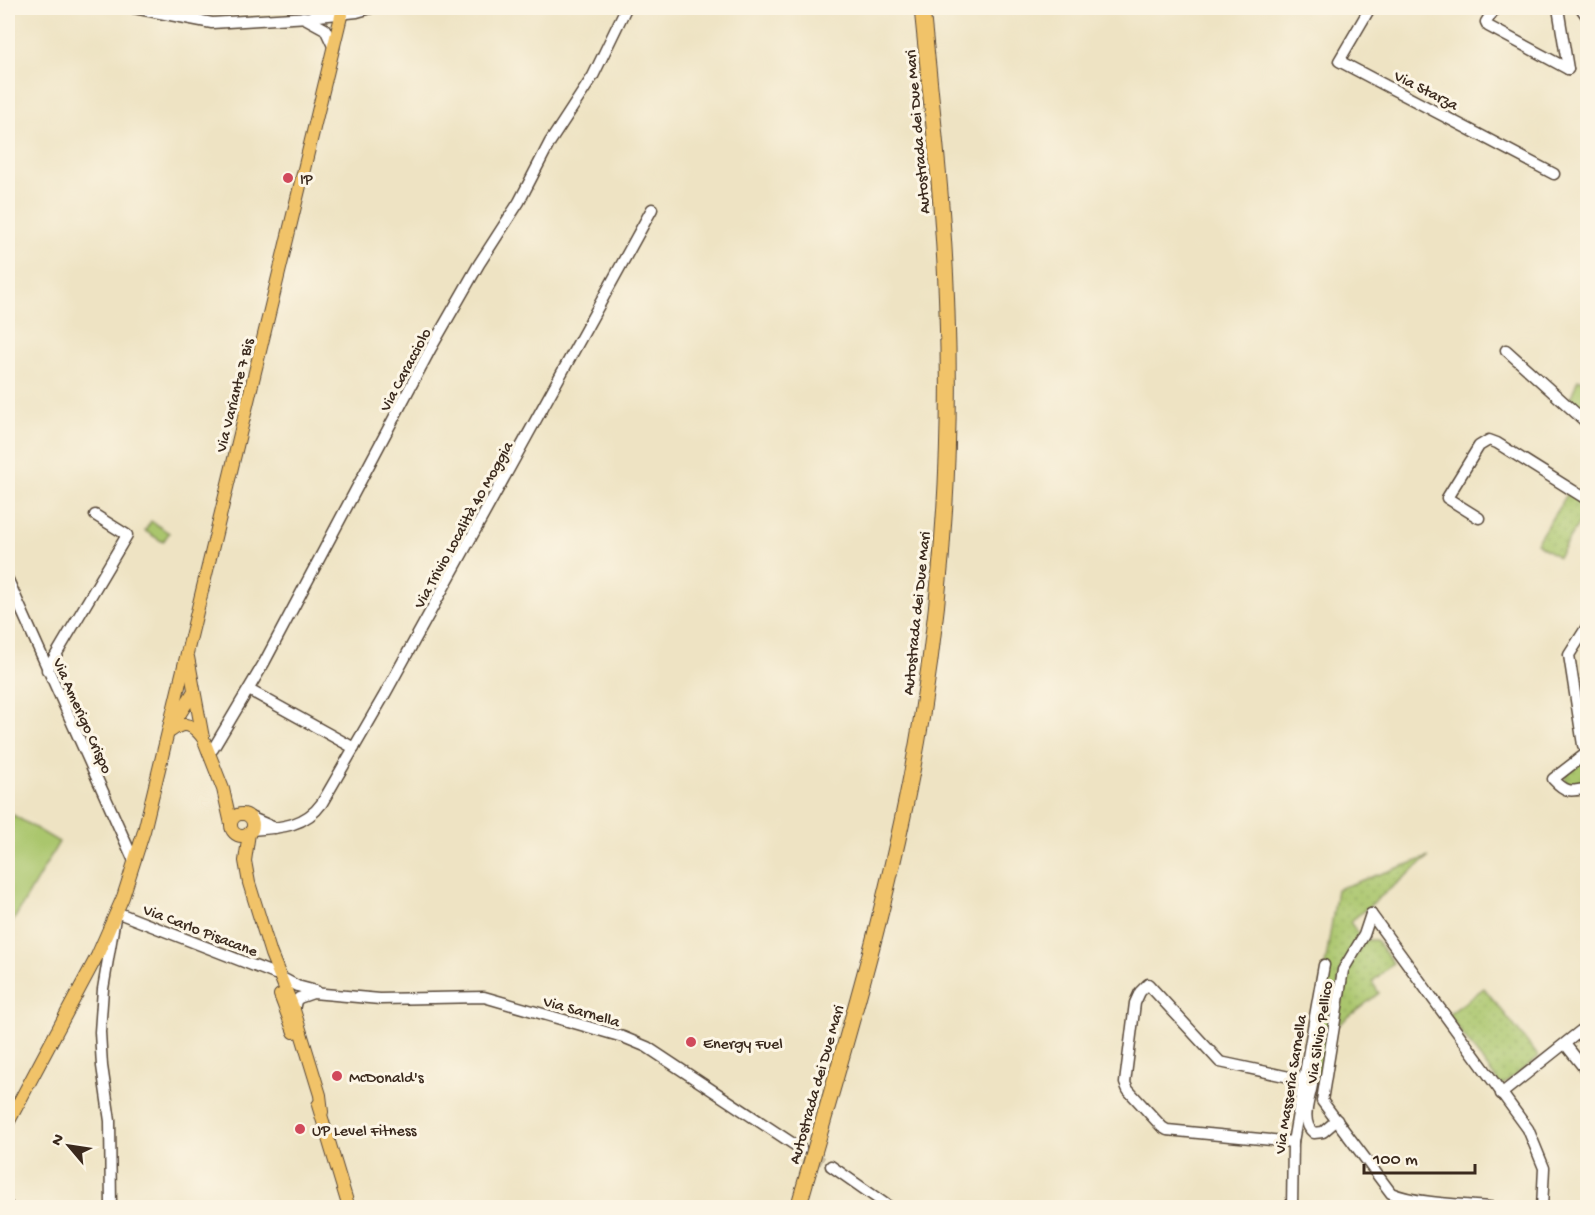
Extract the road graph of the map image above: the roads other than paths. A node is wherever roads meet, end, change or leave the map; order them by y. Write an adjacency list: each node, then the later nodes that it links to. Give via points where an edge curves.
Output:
1 (134, 8): 12 (street, via 212,23)
2 (329, 8): 12 (street)
3 (371, 8): 11 (street, via 357,12)
4 (626, 8): 26 (street, Via Caracciolo, via 593,76 550,142 519,202 431,348)
5 (922, 8): 64 (highway, Autostrada dei Due Mari, via 940,182 947,315 947,448 939,581 922,714 898,845 866,974)
6 (932, 8): 65 (highway, Autostrada dei Due Mari, via 950,182 957,316 957,449 948,582 932,715 905,858)
7 (1370, 8): 15 (street, Via Starza, via 1339,61)
8 (1494, 8): 9 (street, via 1486,22 1488,26 1568,69)
9 (1558, 8)
10 (1581, 8): 13 (street)
11 (342, 10): 12 (street); 14 (main road, Via Variante 7 Bis)
12 (306, 17): 14 (street, via 325,29)
13 (1587, 18)
14 (334, 48): 24 (main road, Via Variante 7 Bis)
15 (1554, 174)
16 (652, 209): 31 (street, Via Trivio Località 40 Moggia)
17 (1506, 350): 18 (street)
18 (1587, 424)
19 (1587, 500): 21 (street, via 1489,440 1479,446 1447,498)
20 (95, 515): 25 (street, via 127,535)
21 (1479, 518)
22 (8, 580): 25 (street, Via Amerigo Crispo)
23 (1587, 625): 33 (street, via 1569,655)
24 (187, 653): 27 (main road, Via Variante 7 Bis); 28 (main road)
25 (47, 670): 40 (street, Via Amerigo Crispo)
26 (249, 690): 31 (street); 32 (street, Via Caracciolo)
27 (194, 691): 28 (main road, via 185,689); 29 (main road); 30 (main road, Via Variante 7 Bis)
28 (177, 694): 29 (main road)
29 (168, 734): 30 (main road, via 186,724); 40 (main road)
30 (203, 738): 35 (main road, Via Variante 7 Bis)
31 (354, 748): 38 (street, Via Trivio Località 40 Moggia, via 315,812 302,822)
32 (213, 749)
33 (1587, 751): 34 (street, via 1553,779 1572,792)
34 (1587, 788)
35 (223, 789): 36 (main road, Via Variante 7 Bis); 37 (main road, Via Variante 7 Bis)
36 (248, 816): 37 (main road, via 236,815); 38 (street); 39 (main road, via 253,823)
37 (232, 827): 39 (main road, via 242,836); 41 (main road, Via Variante 7 Bis)
38 (275, 828): 39 (street, Via Trivio Località 40 Moggia)
39 (250, 832): 41 (main road, Via Variante 7 Bis)
40 (134, 861): 42 (main road)
41 (245, 861): 44 (main road, Via Variante 7 Bis)
42 (116, 912): 44 (street, Via Carlo Pisacane); 55 (main road, via 97,956); 62 (street, via 100,1032 110,1121)
43 (1324, 965): 53 (street, Via Masseria Sarnella)
44 (278, 976): 45 (street, Via Carlo Pisacane); 47 (main road, Via Variante 7 Bis); 50 (main road, Via Variante 7 Bis)
45 (297, 986): 46 (street, Via Carlo Pisacane); 47 (street)
46 (326, 994): 48 (street, via 302,996); 60 (street, Via Sarnella, via 380,999 484,998 622,1037 646,1047)
47 (288, 996): 48 (main road, Via Variante 7 Bis); 50 (main road, Via Variante 7 Bis)
48 (294, 1010): 56 (main road, Via Variante 7 Bis)
49 (1587, 1026): 51 (street)
50 (292, 1028): 56 (main road, Via Variante 7 Bis)
51 (1565, 1044): 52 (street); 54 (street)
52 (1587, 1073)
53 (1304, 1078): 57 (street, Via Silvio Pellico, via 1312,1085 1308,1128 1314,1133 1323,1132); 59 (street, Via Masseria Sarnella); 59 (street, via 1220,1062 1148,984 1140,992 1135,1003 1125,1083 1162,1127)
54 (1501, 1094): 57 (street, Via Silvio Pellico, via 1371,914 1364,935 1343,970 1322,1101); 69 (street, via 1528,1129 1541,1157)
55 (11, 1107): 58 (main road)
56 (322, 1112): 63 (main road, Via Variante 7 Bis)
57 (1337, 1120): 68 (street, Via Silvio Pellico, via 1391,1193)
58 (8, 1123)
59 (1293, 1142): 67 (street, Via Masseria Sarnella)
60 (801, 1149)
61 (831, 1166): 66 (street)
62 (111, 1208)
63 (349, 1208)
64 (798, 1208)
65 (808, 1208)
66 (891, 1208)
67 (1292, 1208)
68 (1500, 1208)
69 (1542, 1208)

